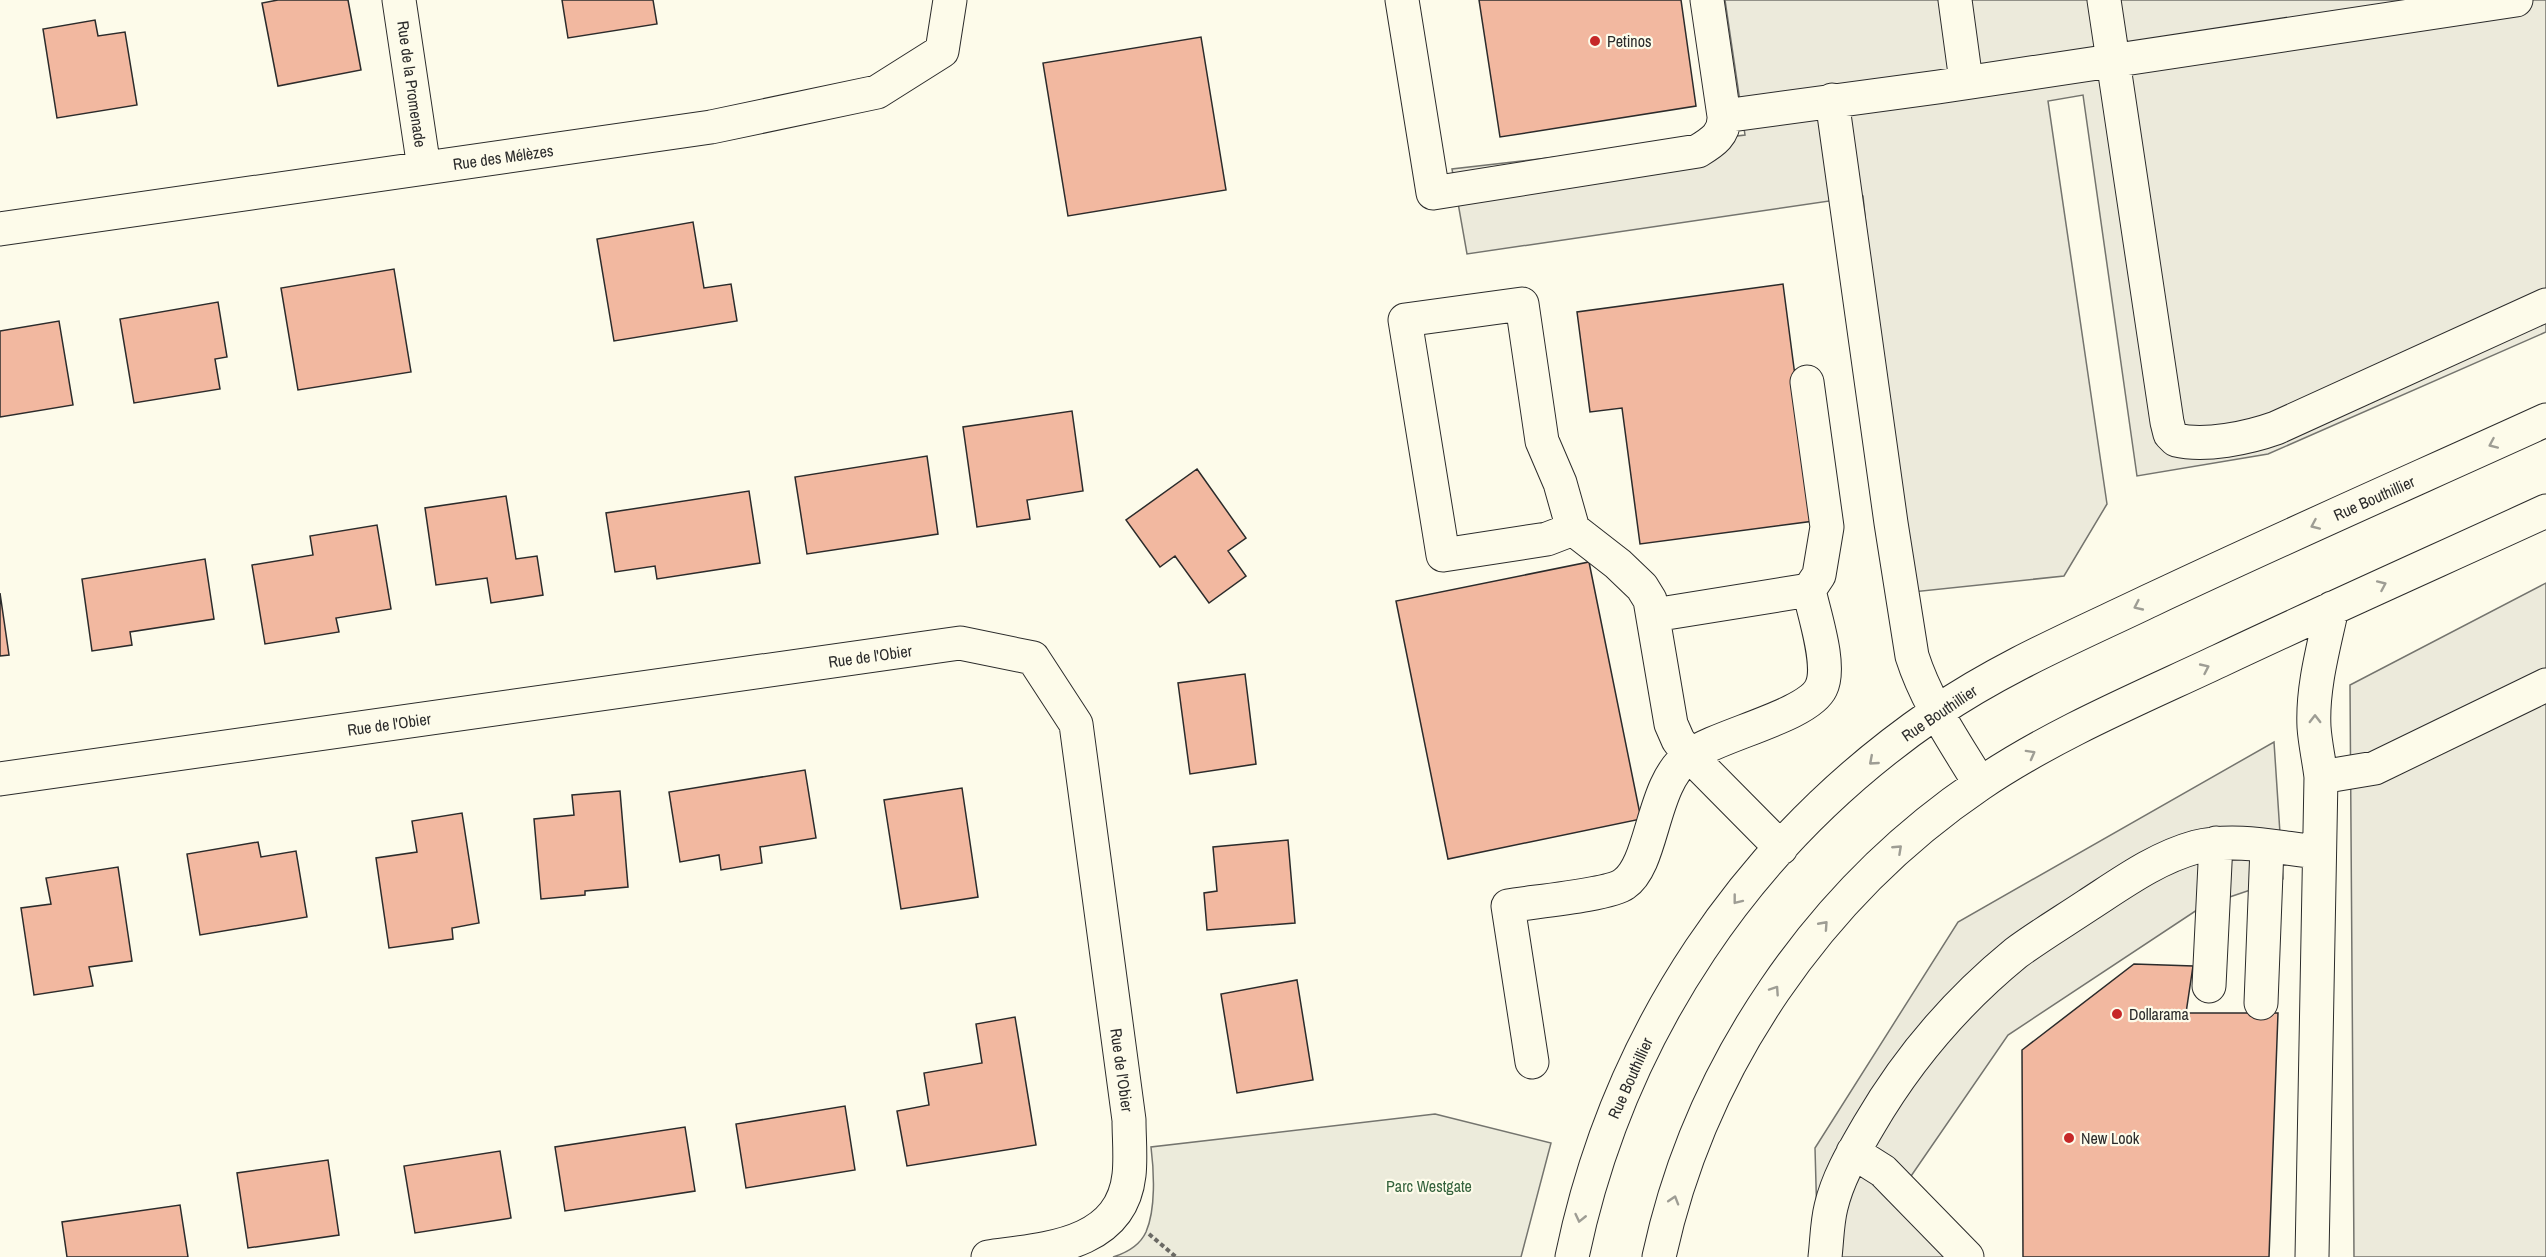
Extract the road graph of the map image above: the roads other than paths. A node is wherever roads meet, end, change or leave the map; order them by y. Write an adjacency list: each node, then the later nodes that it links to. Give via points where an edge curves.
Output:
1 (399, 0): 12 (street, Rue de la Promenade)
2 (950, 0): 12 (street, Rue des Mélèzes, via 942,51 877,92 711,127)
3 (1402, 0): 11 (street, via 1433,193 1698,151 1718,136)
4 (1707, 0): 11 (street)
5 (1955, 0): 9 (street)
6 (2104, 0): 8 (street)
7 (2516, 0): 8 (street)
8 (2114, 59): 9 (street); 14 (street, via 2167,422 2176,440 2234,439 2276,428)
9 (1966, 81): 10 (street)
10 (1832, 100): 11 (street); 23 (street, via 1912,656)
11 (1724, 116)
12 (424, 168): 13 (street, Rue des Mélèzes)
13 (0, 229)
14 (2546, 305)
15 (1807, 382): 19 (street, via 1827,527 1820,575)
16 (2546, 420): 23 (street, Rue Bouthillier, one-way to 23, via 2072,638)
17 (2546, 511): 20 (street, one-way to 17)
18 (1573, 529): 18 (street, via 1560,483 1542,441 1522,304 1405,320 1443,555 1547,539); 21 (street, via 1642,586)
19 (1809, 590): 21 (street); 24 (street, via 1824,662 1821,690 1798,709)
20 (2332, 608): 25 (street, one-way to 20, via 2315,705); 27 (street, one-way to 20, via 2074,730)
21 (1654, 615): 24 (street, via 1671,724)
22 (2546, 685): 25 (street, via 2375,768)
23 (1936, 712): 27 (street); 30 (street, Rue Bouthillier, one-way to 30, via 1852,779)
24 (1689, 755): 30 (street); 34 (street, via 1668,781 1637,870 1625,884 1606,891 1508,906)
25 (2320, 777): 31 (street)
26 (0, 779): 36 (street, Rue de l'Obier, via 960,644 1033,658 1076,724 1129,1120 1129,1176 1119,1208 1096,1231 1066,1244)
27 (1980, 784): 38 (street, one-way to 27, via 1675,1196 1706,1115 1743,1039 1775,989 1813,937 1876,869)
28 (2216, 843): 29 (street); 32 (street); 35 (street, via 2171,856 2135,874 2018,952 1948,1015 1918,1051)
29 (2267, 847): 31 (street); 33 (street)
30 (1781, 848): 37 (street, Rue Bouthillier, one-way to 37, via 1712,933 1654,1025 1599,1152)
31 (2318, 852): 41 (street)
32 (2209, 986)
33 (2261, 1003)
34 (1532, 1062)
35 (1853, 1152): 39 (street, via 1831,1205); 40 (street, via 1883,1171)
36 (988, 1257)
37 (1572, 1257)
38 (1659, 1257)
39 (1825, 1257)
40 (1967, 1257)
41 (2312, 1257)

